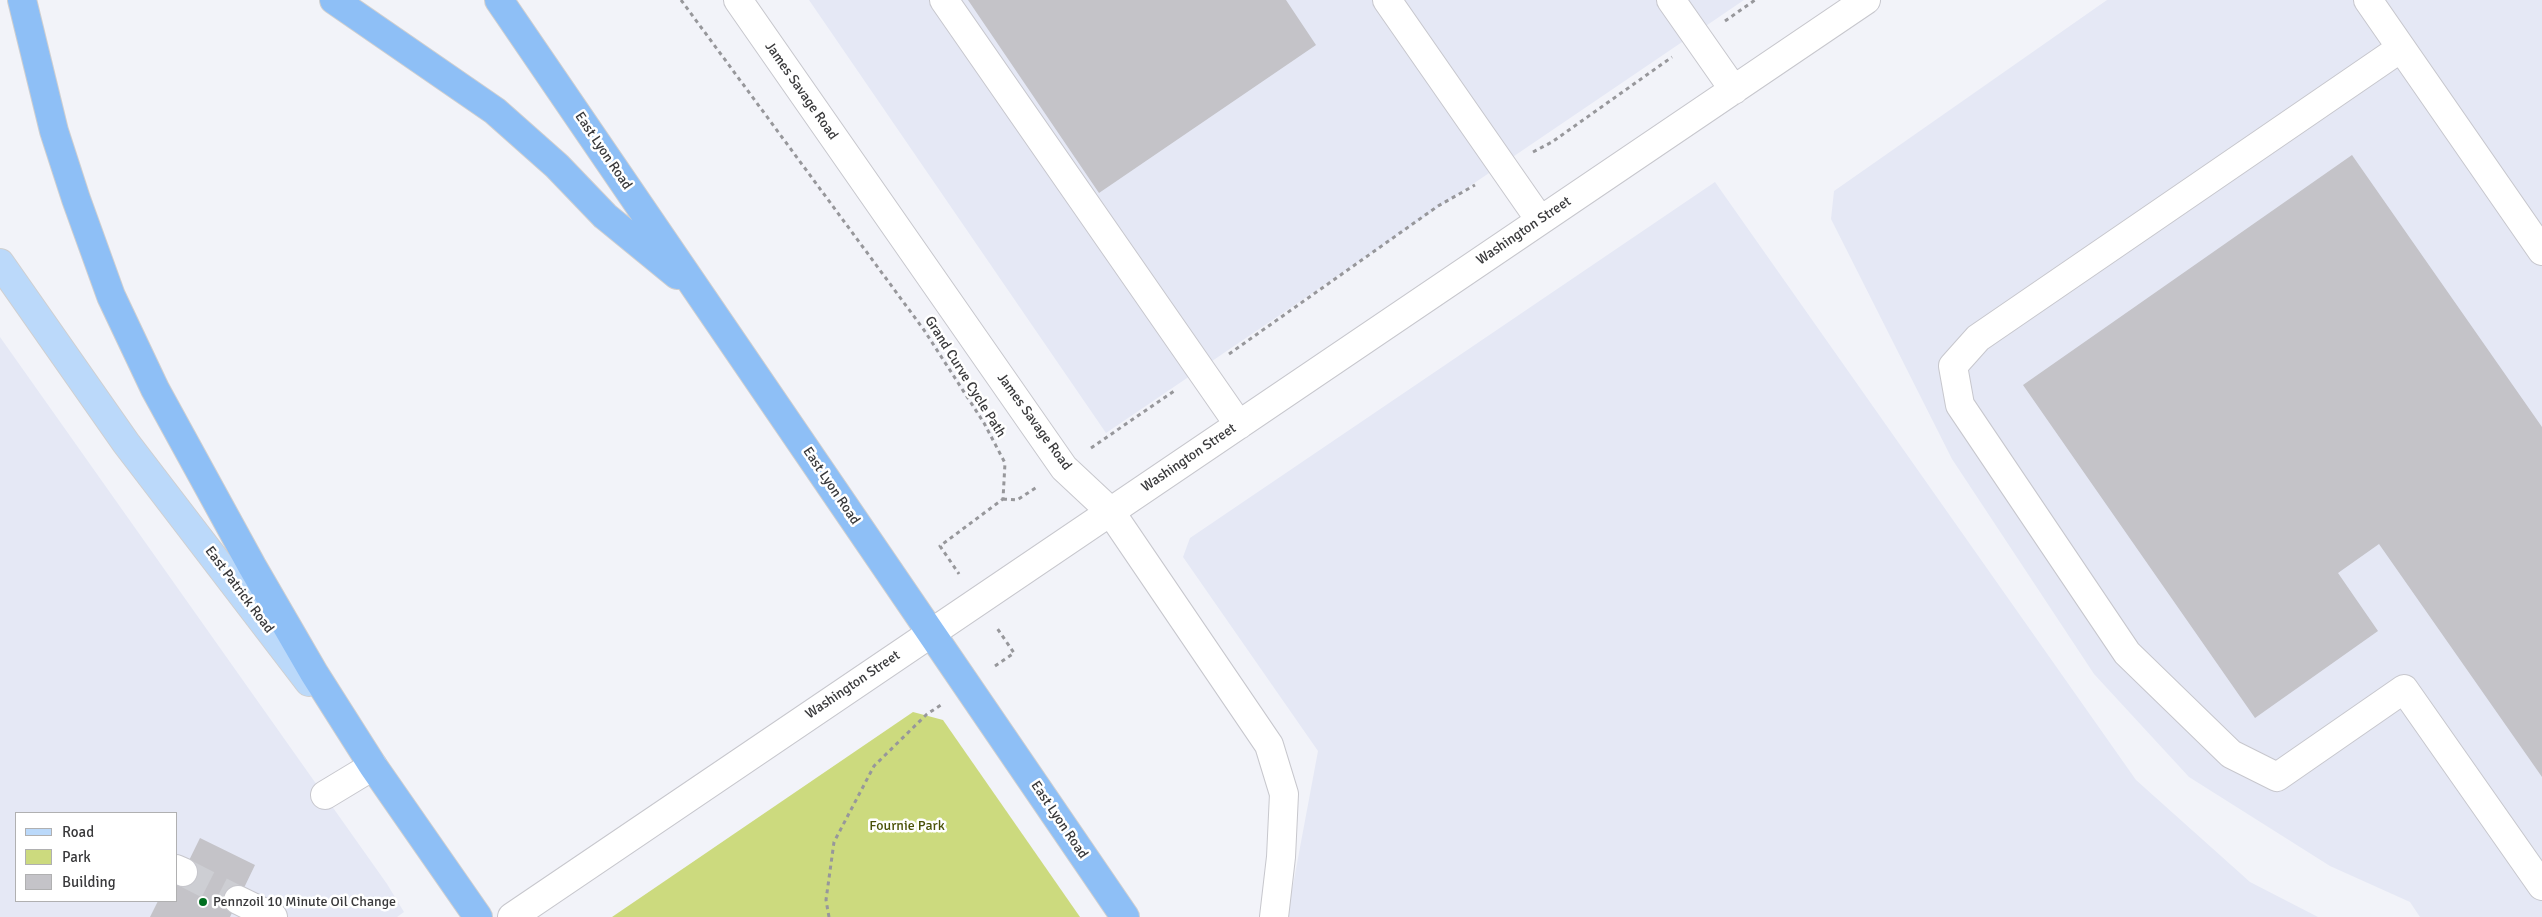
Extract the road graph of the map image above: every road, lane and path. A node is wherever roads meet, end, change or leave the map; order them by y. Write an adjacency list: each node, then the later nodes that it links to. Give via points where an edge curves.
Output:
1 (22, 0): 28 (highway, via 64,164 97,261 128,334 256,574)
2 (334, 0): 19 (highway, via 495,111 557,166 612,222)
3 (499, 0): 19 (highway, East Lyon Road)
4 (681, 0): 23 (path, Grand Curve Cycle Path, via 924,330 1005,463)
5 (738, 0): 22 (street, James Savage Road)
6 (944, 0): 20 (street)
7 (1387, 0): 15 (street)
8 (1671, 0): 12 (street)
9 (1755, 0): 12 (path)
10 (1866, 0): 14 (street, Washington Street)
11 (2368, 0): 13 (street)
12 (1698, 39): 14 (street); 15 (path, via 1552,142)
13 (2401, 48): 17 (street); 30 (street, via 1978,338 1953,366 1960,405 2127,653 2231,754 2277,777 2404,689)
14 (1734, 90): 16 (street, Washington Street)
15 (1504, 168): 16 (street); 20 (path, via 1438,206)
16 (1540, 220): 21 (street, Washington Street)
17 (2542, 251)
18 (0, 263): 28 (main road, East Patrick Road, via 120,436)
19 (698, 291): 26 (highway, East Lyon Road)
20 (1202, 372): 21 (street); 22 (path)
21 (1239, 424): 24 (street, Washington Street)
22 (1064, 468): 23 (path, via 1017,500); 24 (street, James Savage Road)
23 (1003, 499): 25 (path, via 940,546)
24 (1110, 511): 25 (street, Washington Street); 37 (street, James Savage Road, via 1269,745 1284,794 1282,857)
25 (978, 600): 26 (street, Washington Street); 27 (path, via 1014,653)
26 (932, 632): 27 (highway, East Lyon Road); 34 (street, Washington Street)
27 (968, 686): 35 (path, via 927,714 874,766 834,842 826,900); 36 (highway, East Lyon Road)
28 (373, 766): 29 (street); 33 (highway, East Patrick Road)
29 (325, 795)
30 (2542, 886)
31 (238, 900): 32 (street)
32 (273, 917)
33 (478, 917)
34 (512, 917)
35 (829, 917)
36 (1125, 917)
37 (1274, 917)

